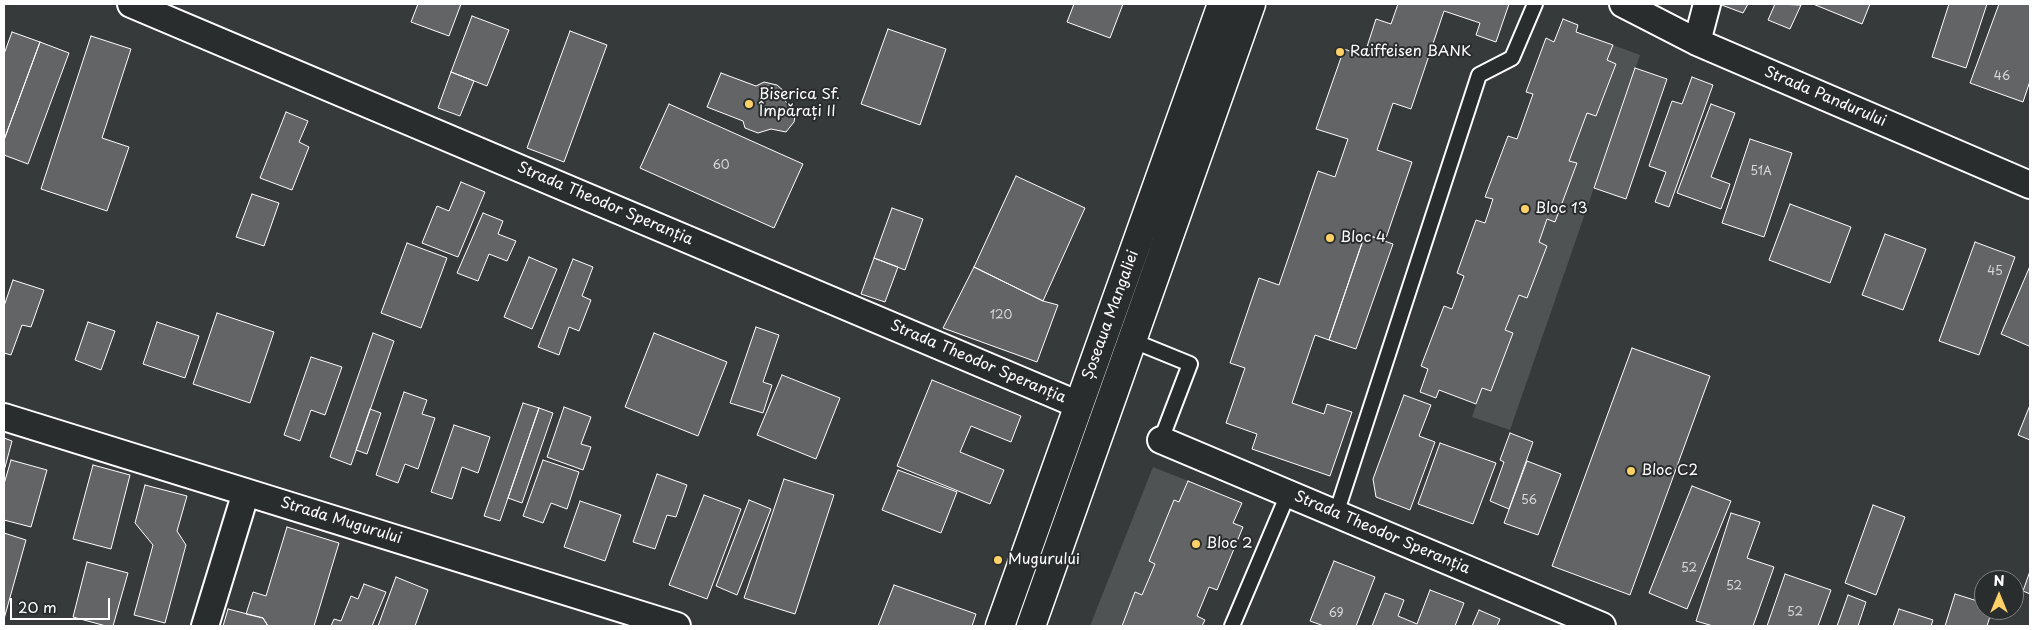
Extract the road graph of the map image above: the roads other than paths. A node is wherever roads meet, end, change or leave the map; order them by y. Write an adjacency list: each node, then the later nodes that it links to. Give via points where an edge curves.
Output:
1 (131, 4): 10 (street, Strada Theodor Speranția)
2 (1222, 4): 10 (main road, Șoseaua Mangaliei)
3 (1251, 4): 9 (main road, Șoseaua Mangaliei)
4 (1535, 4): 15 (lane, via 1512,58 1479,76)
5 (1622, 4): 7 (street, Strada Pandurului)
6 (1707, 4): 7 (street)
7 (1697, 42): 8 (street, Strada Pandurului)
8 (2030, 185)
9 (1131, 340): 12 (lane, via 1190,364); 19 (main road, Șoseaua Mangaliei)
10 (1079, 405): 18 (main road, Șoseaua Mangaliei)
11 (4, 417): 13 (street, Strada Mugurului)
12 (1161, 440): 14 (street, Strada Theodor Speranția)
13 (246, 492): 16 (street); 17 (street, Strada Mugurului)
14 (1288, 494): 15 (street, Strada Theodor Speranția); 20 (lane)
15 (1336, 514): 21 (street, Strada Theodor Speranția)
16 (205, 626)
17 (677, 626)
18 (1000, 626)
19 (1031, 626)
20 (1232, 626)
21 (1602, 626)

